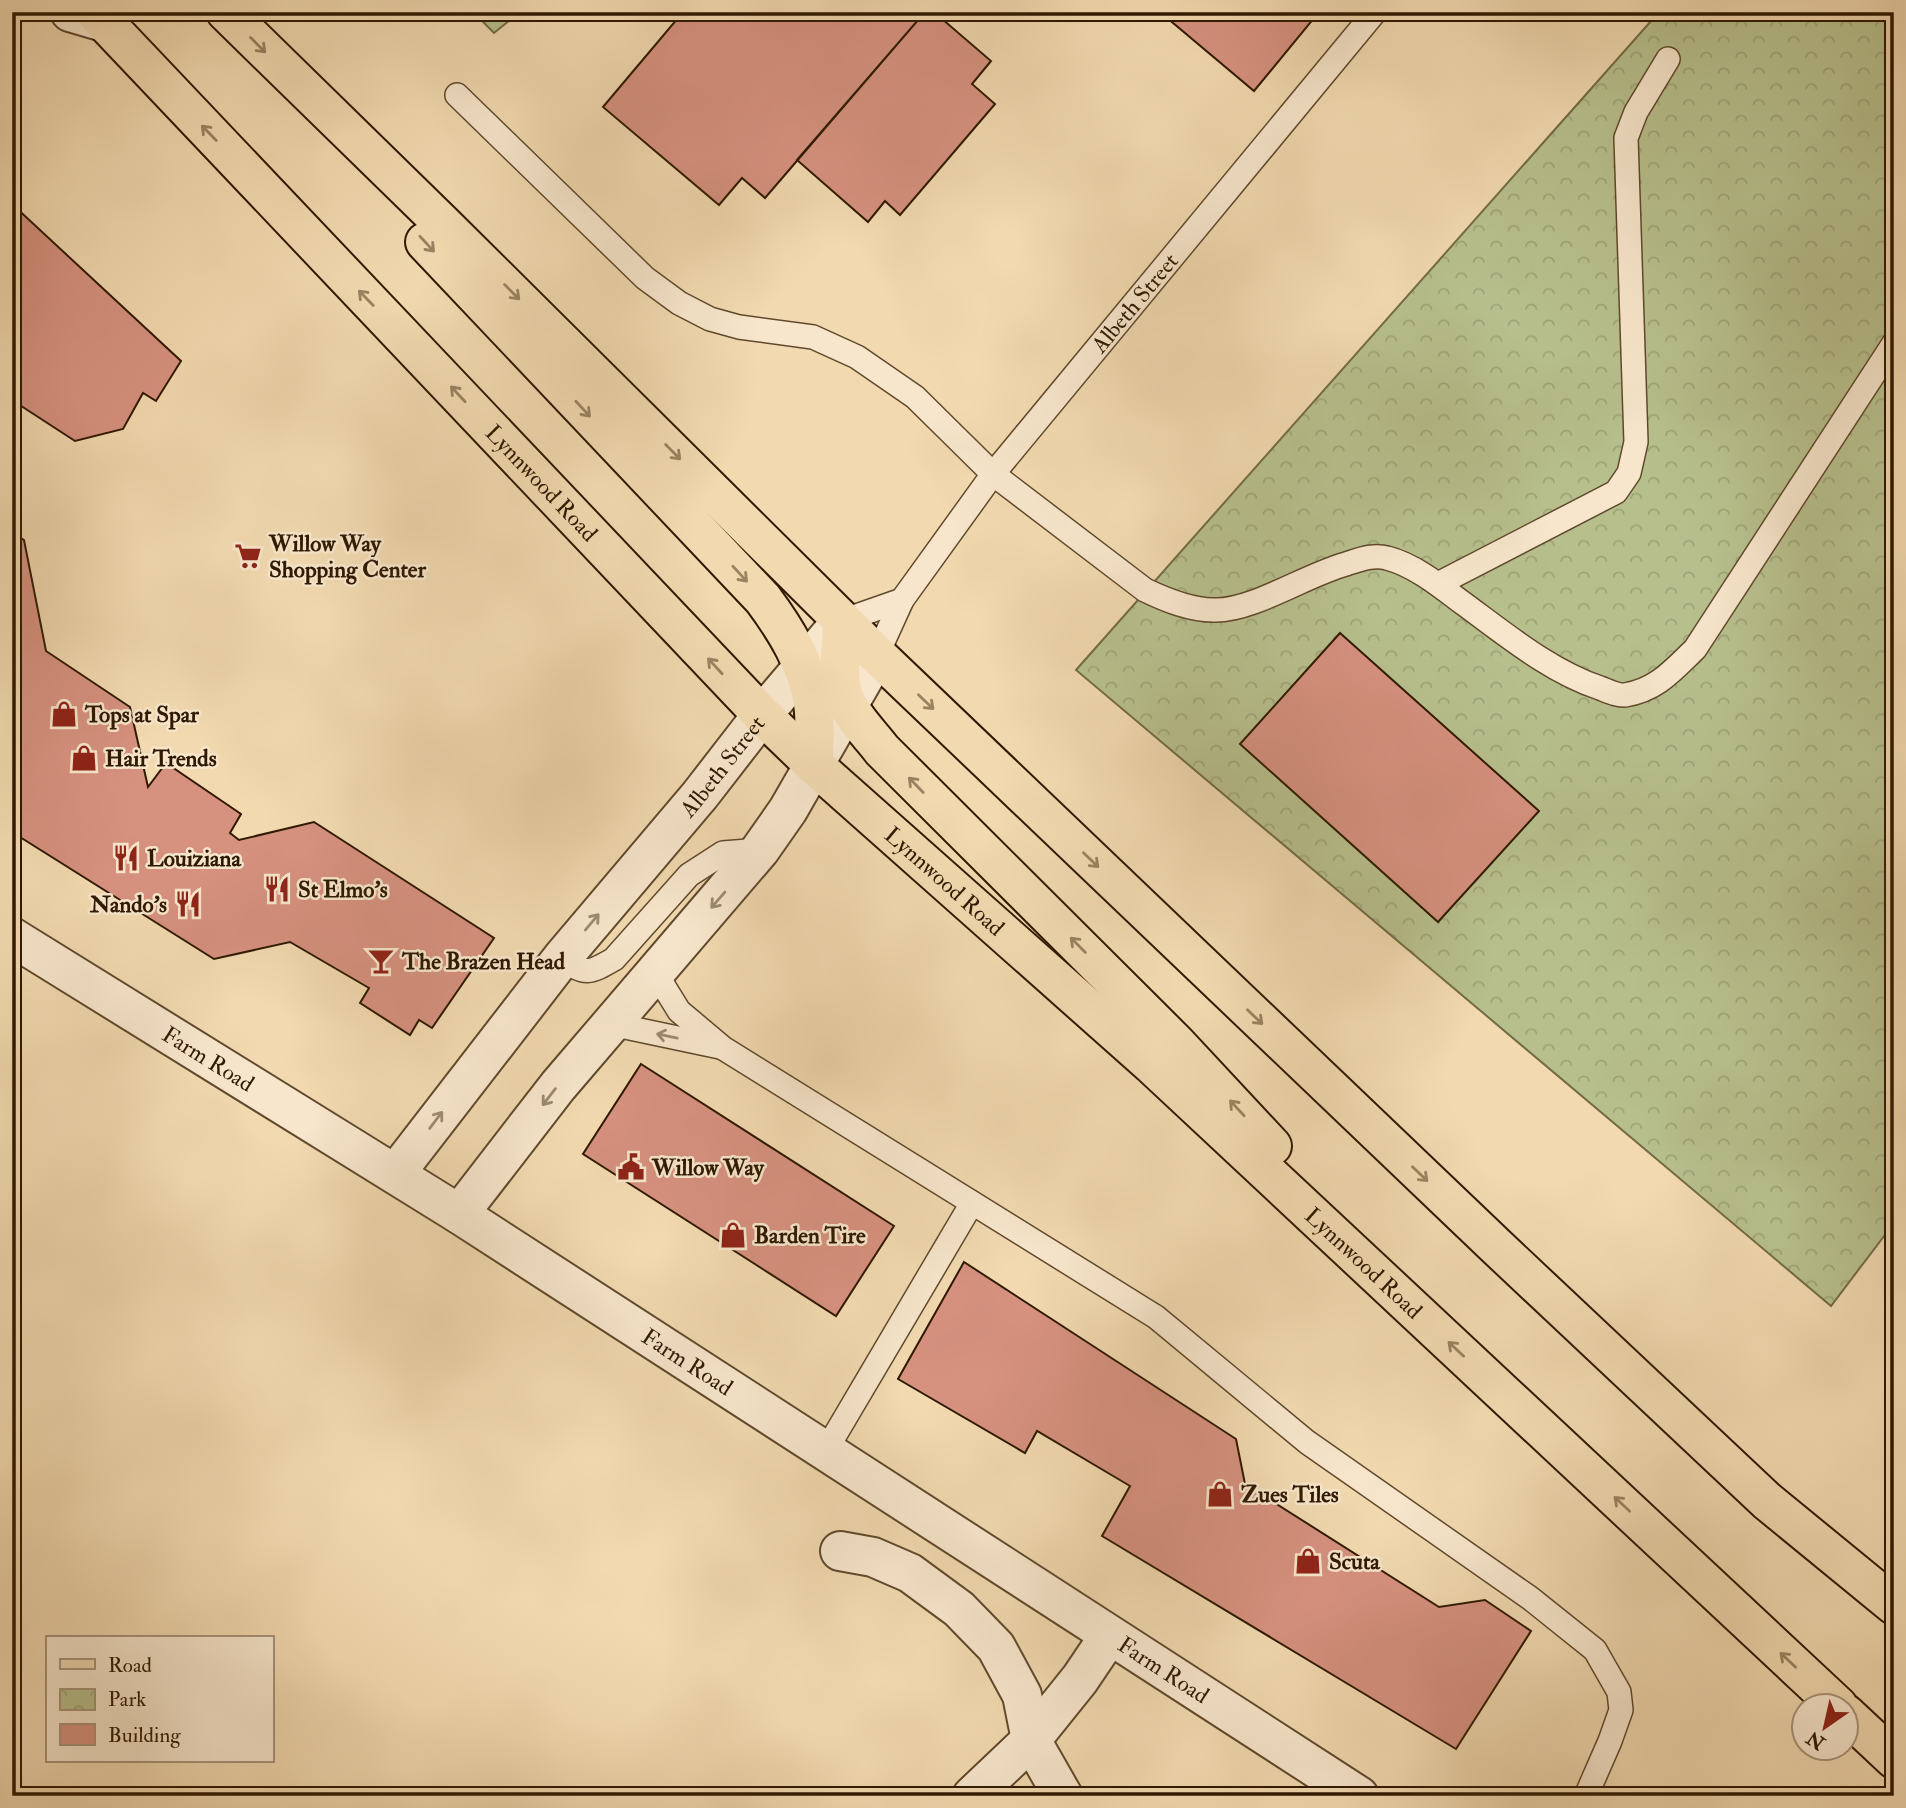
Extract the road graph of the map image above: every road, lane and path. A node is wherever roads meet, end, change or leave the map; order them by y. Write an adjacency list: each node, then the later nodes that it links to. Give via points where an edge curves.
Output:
1 (226, 12): 5 (main road, one-way to 5)
2 (1375, 12): 8 (lane, Albeth Street)
3 (89, 15): 15 (main road, Lynnwood Road, one-way to 3)
4 (1668, 59): 9 (lane, via 1626,138 1636,442 1629,473 1616,492)
5 (290, 78): 11 (main road, one-way to 11); 13 (main road, one-way to 13, via 415,230 763,599 786,630)
6 (457, 94): 8 (lane, via 645,278 679,303 739,327 813,337 858,357 915,397)
7 (1894, 343): 9 (lane, via 1695,649 1657,685 1623,696 1583,682)
8 (993, 474): 9 (lane, via 1145,590 1179,604 1214,611 1236,608 1371,557 1387,558); 10 (lane, Albeth Street)
9 (1438, 584)
10 (902, 600): 11 (lane); 12 (lane, Albeth Street)
11 (842, 621): 12 (main road); 13 (street, Albeth Street); 14 (main road, via 841,684)
12 (877, 655): 14 (street, Albeth Street); 29 (main road, one-way to 29, via 1767,1501)
13 (803, 667): 15 (street, Albeth Street); 16 (main road, via 813,702)
14 (848, 705): 16 (street, Albeth Street); 26 (main road, one-way to 14, via 1292,1167 1194,1062 918,787)
15 (762, 715): 16 (main road, Lynnwood Road); 19 (street, Albeth Street, one-way to 15)
16 (814, 765): 17 (street, Albeth Street); 26 (main road, Lynnwood Road, via 1151,1064)
17 (760, 850): 19 (lane, via 723,853 689,875 621,953 599,968 576,970); 20 (street, Albeth Street, one-way to 20)
18 (12, 937): 23 (street, Farm Road)
19 (562, 958): 23 (street, Albeth Street, one-way to 19)
20 (655, 972): 21 (street, Albeth Street); 22 (lane, via 679,1011)
21 (611, 1024): 22 (lane, one-way to 21); 25 (street, Albeth Street, one-way to 25)
22 (723, 1048): 24 (lane)
23 (395, 1174): 25 (street, Farm Road)
24 (972, 1203): 27 (lane); 38 (lane, via 1156,1317 1307,1442 1530,1598 1595,1650 1619,1692 1620,1710)
25 (459, 1214): 27 (street, Farm Road)
26 (1392, 1290): 31 (main road, Lynnwood Road, one-way to 26)
27 (825, 1452): 30 (street, Farm Road)
28 (840, 1550): 33 (street, via 873,1557 910,1573 959,1609 996,1647 1013,1675)
29 (1894, 1605)
30 (1109, 1636): 33 (street); 37 (street, Farm Road)
31 (1823, 1692)
32 (1860, 1727): 34 (main road)
33 (1031, 1740): 35 (street); 36 (street)
34 (1894, 1759)
35 (972, 1796)
36 (1063, 1796)
37 (1359, 1796)
38 (1586, 1796)

